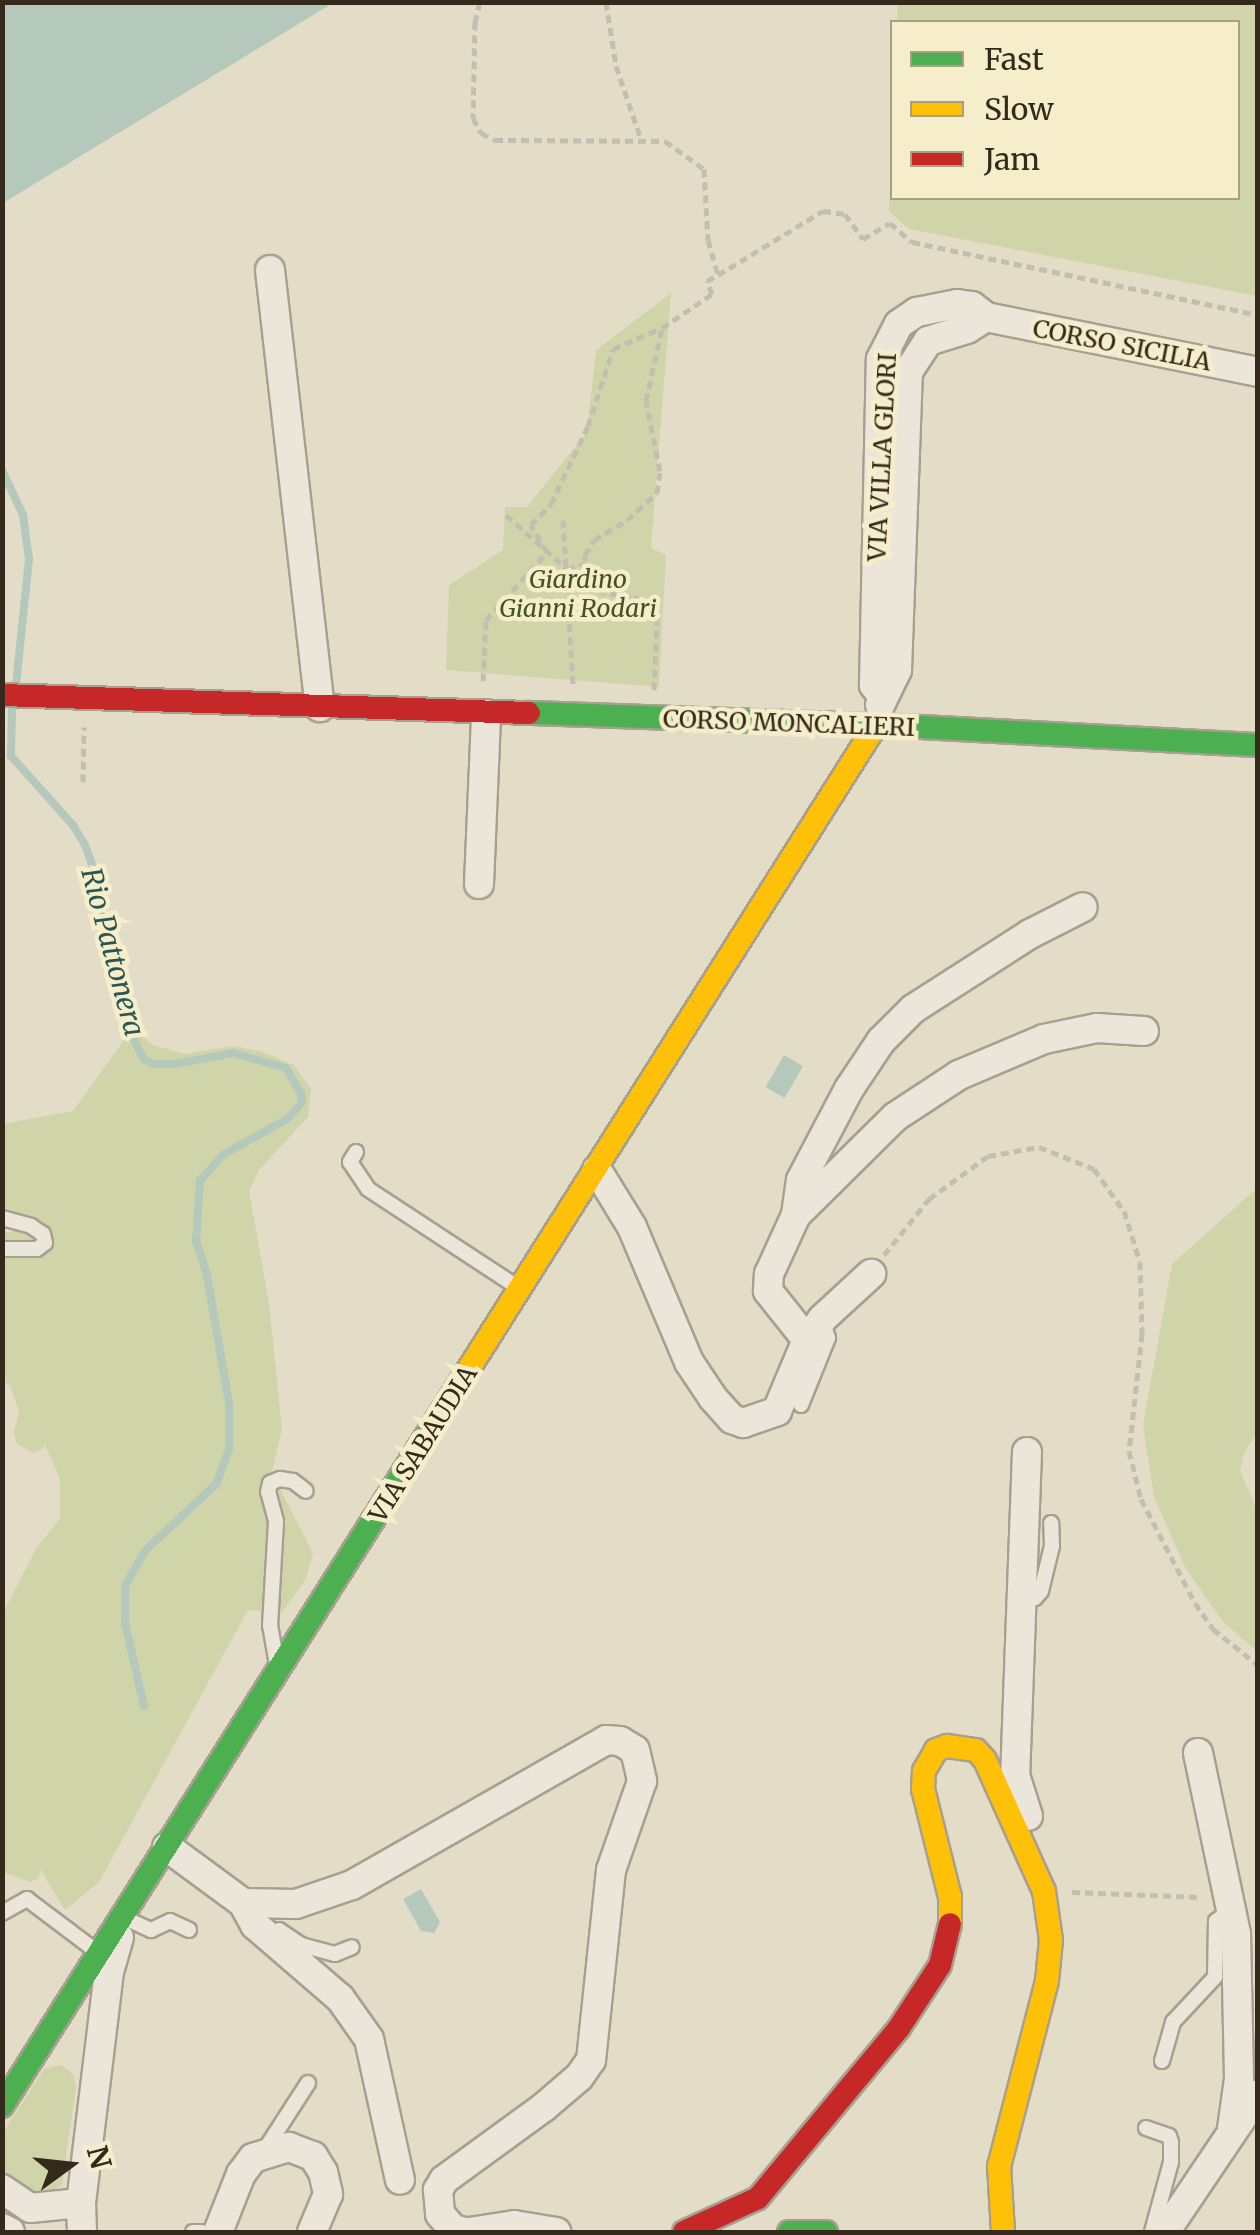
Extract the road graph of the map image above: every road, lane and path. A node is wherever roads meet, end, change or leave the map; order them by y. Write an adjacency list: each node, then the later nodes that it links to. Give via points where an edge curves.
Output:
1 (480, 2): 3 (path, via 472,118 481,133 494,140)
2 (606, 2): 3 (path, via 616,66)
3 (641, 141): 5 (path, via 665,141 704,169 708,240)
4 (270, 270): 19 (street)
5 (718, 275): 6 (path, via 823,211 844,214 863,240 890,224 912,242); 8 (path, via 707,282 712,294)
6 (1258, 316)
7 (986, 318): 9 (street, CORSO SICILIA); 21 (street, VIA VILLA GLORI, via 957,304 917,312 888,338 881,359 874,684 882,695)
8 (662, 328): 12 (path, via 613,348 588,426 550,504 531,524); 13 (path, via 646,401 660,471 656,493 594,540)
9 (1258, 372)
10 (506, 516): 12 (path)
11 (562, 520): 14 (path)
12 (547, 552): 14 (path); 15 (path, via 486,620)
13 (585, 564): 14 (path); 17 (path, via 602,593 653,605)
14 (567, 569): 16 (path)
15 (483, 680)
16 (572, 685)
17 (654, 690)
18 (2, 696): 19 (street, CORSO MONCALIERI)
19 (320, 708): 20 (street, CORSO MONCALIERI)
20 (486, 714): 21 (street, CORSO MONCALIERI); 25 (street)
21 (876, 725): 23 (street, CORSO MONCALIERI); 29 (street, VIA SABAUDIA)
22 (84, 734): 24 (path)
23 (1258, 745)
24 (83, 782)
25 (479, 884)
26 (1083, 907): 30 (street, via 912,1009 881,1041 801,1180)
27 (1144, 1031): 30 (street, via 1097,1028 1044,1039 959,1075 895,1116)
28 (356, 1152): 34 (lane, via 350,1162 354,1175 368,1189)
29 (597, 1170): 34 (street, VIA SABAUDIA); 35 (street, via 632,1228 689,1362 732,1419 753,1422 777,1411)
30 (796, 1215): 35 (street, via 766,1284)
31 (2, 1218): 32 (lane, via 31,1226 45,1243)
32 (2, 1249)
33 (871, 1274): 35 (street); 41 (path, via 929,1199 988,1156 1039,1147 1094,1169 1124,1211 1140,1262 1142,1334 1128,1451 1140,1499 1195,1604 1213,1629)
34 (520, 1288): 42 (street, VIA SABAUDIA)
35 (815, 1329): 36 (lane, via 828,1338)
36 (801, 1405)
37 (1027, 1452): 40 (street)
38 (306, 1491): 42 (lane, via 280,1479 268,1492 276,1521 270,1639)
39 (1051, 1523): 40 (lane, via 1041,1592)
40 (1021, 1598): 45 (street, via 1016,1788 1049,1864)
41 (1258, 1665)
42 (279, 1670): 44 (street, VIA SABAUDIA)
43 (1198, 1753): 47 (street)
44 (168, 1847): 46 (street); 49 (street, VIA SABAUDIA)
45 (1043, 1888): 47 (path); 73 (street, via 985,1760 962,1746 936,1750 923,1788 950,1896 940,1966 906,2020 758,2198); 76 (street, via 1051,1940 1047,1981 999,2166)
46 (243, 1903): 51 (lane, via 301,1944 342,1954); 60 (street, via 255,1925 340,1998 369,2039); 71 (street, via 322,1899 606,1740 635,1750 642,1780 611,1870 591,2060 544,2108 444,2180 440,2214 453,2229)
47 (1232, 1907): 53 (lane, via 1216,1922 1215,1977 1173,2022); 58 (street, via 1238,2078)
48 (2, 1913): 52 (lane, via 26,1899)
49 (124, 1918): 50 (lane, via 151,1930 170,1921); 52 (street); 62 (street, VIA SABAUDIA, via 109,1972)
50 (189, 1930)
51 (352, 1947)
52 (100, 1955): 56 (street)
53 (1162, 2061)
54 (308, 2083): 59 (lane)
55 (1258, 2094): 58 (street)
56 (2, 2106)
57 (1146, 2128): 77 (lane, via 1171,2142)
58 (1232, 2129): 78 (street)
59 (264, 2152): 69 (street, via 240,2174); 70 (street, via 298,2148 319,2164 328,2194)
60 (400, 2180)
61 (2, 2189): 63 (street)
62 (81, 2204): 63 (street); 66 (street, VIA SABAUDIA)
63 (30, 2208): 65 (street)
64 (2, 2228): 65 (street)
65 (13, 2232)
66 (82, 2232)
67 (192, 2232): 68 (lane)
68 (202, 2232)
69 (218, 2232)
70 (312, 2232)
71 (467, 2232): 72 (street, via 514,2225)
72 (556, 2232)
73 (684, 2232)
74 (789, 2232): 75 (street)
75 (826, 2232)
76 (1002, 2232)
77 (1152, 2232)
78 (1165, 2232)

